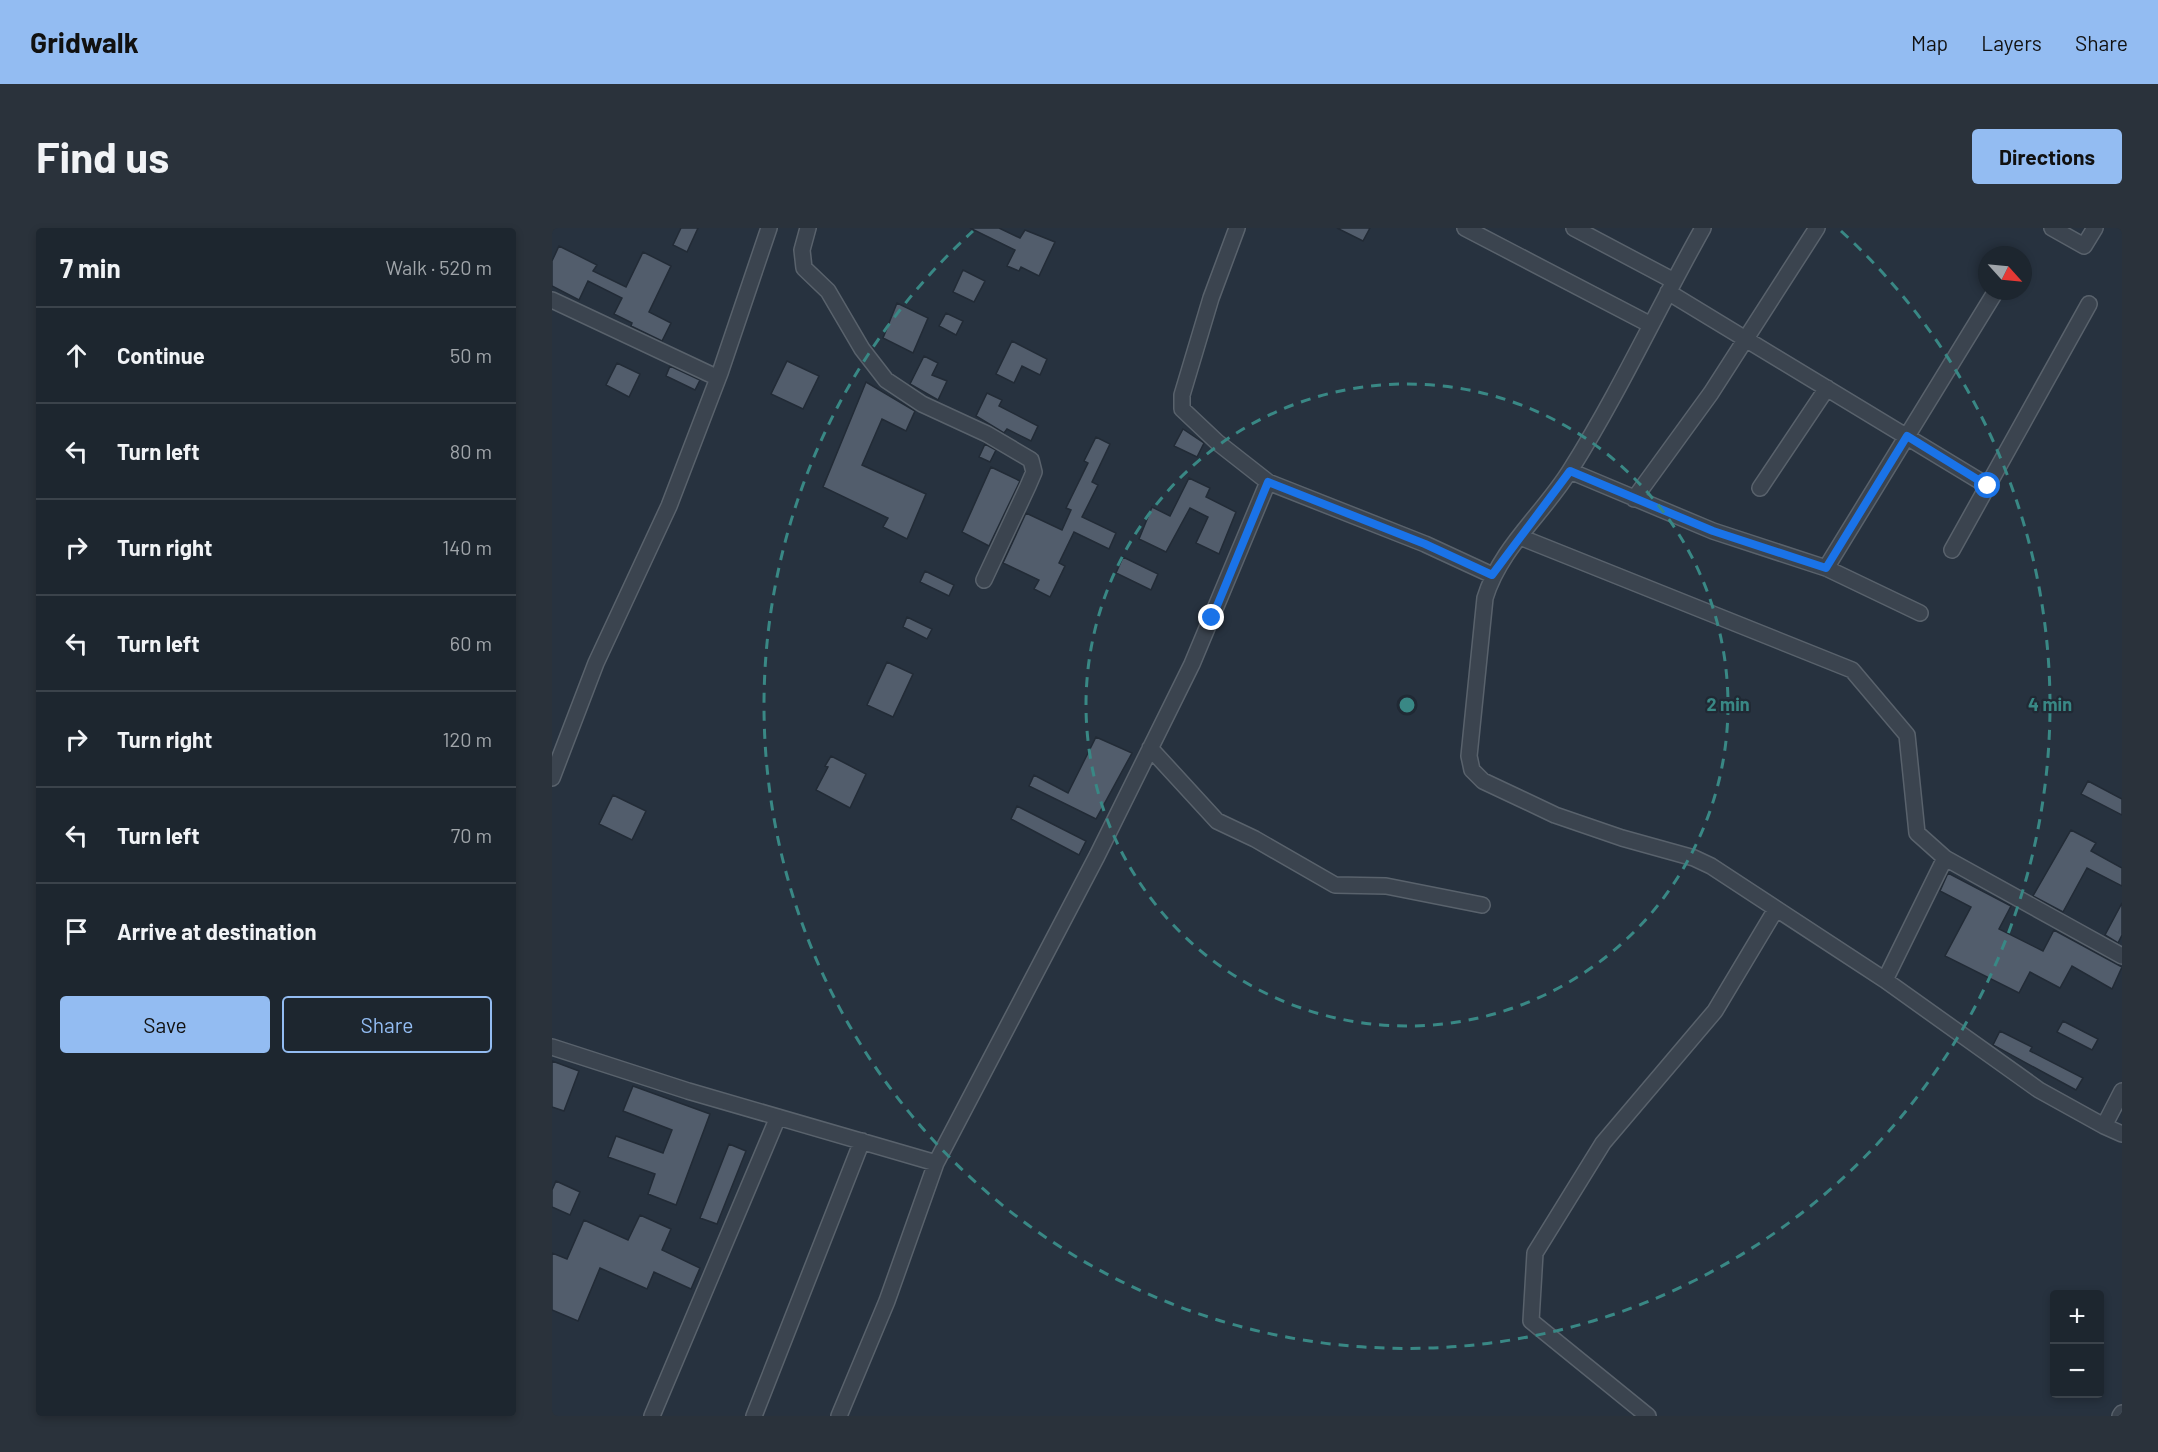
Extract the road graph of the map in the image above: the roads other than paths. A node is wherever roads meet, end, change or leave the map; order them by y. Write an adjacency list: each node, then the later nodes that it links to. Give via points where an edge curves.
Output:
1 (769, 228): 16 (street)
2 (808, 228): 28 (street, via 802,250 804,268 828,291 862,349 886,380 922,404 987,434 1031,460 1034,472)
3 (1237, 228): 20 (street, via 1211,298 1182,395 1182,409)
4 (1464, 228): 14 (street)
5 (1574, 228): 10 (street)
6 (1703, 228): 10 (street)
7 (1817, 228): 15 (street)
8 (2052, 228): 9 (street, via 2084,246)
9 (2095, 228)
10 (1671, 286): 14 (street); 15 (street)
11 (552, 300): 16 (street)
12 (1990, 300): 18 (street)
13 (2090, 304): 21 (street)
14 (1651, 325): 19 (street, via 1624,380)
15 (1747, 339): 17 (street); 23 (street)
16 (718, 378): 31 (street, via 669,506 596,663)
17 (1827, 388): 18 (street); 22 (street)
18 (1907, 436): 21 (street); 26 (street)
19 (1570, 471): 23 (street); 24 (street)
20 (1268, 482): 27 (street); 30 (street, via 1212,618)
21 (1988, 486): 25 (street)
22 (1760, 488)
23 (1634, 500): 26 (street)
24 (1520, 537): 27 (street); 32 (street, via 1852,670 1907,735 1917,833)
25 (1952, 550)
26 (1826, 568): 29 (street)
27 (1492, 575): 34 (street, via 1485,598 1469,756 1472,770 1483,781 1555,815 1694,858)
28 (984, 580)
29 (1920, 613)
30 (1150, 748): 33 (street, via 1216,821 1335,885 1386,886); 43 (street)
31 (552, 778)
32 (1945, 858): 35 (street); 36 (street)
33 (1482, 905)
34 (1776, 909): 36 (street); 47 (street, via 1715,1011 1603,1143 1535,1253 1531,1321)
35 (2122, 956)
36 (1885, 980): 40 (street, via 2039,1090)
37 (552, 1047): 39 (street)
38 (2122, 1091): 40 (street)
39 (778, 1118): 42 (street); 44 (street)
40 (2104, 1126): 41 (street)
41 (2122, 1134)
42 (862, 1141): 43 (street); 45 (street)
43 (936, 1163): 46 (street, via 887,1301)
44 (652, 1416)
45 (754, 1416)
46 (838, 1416)
47 (1648, 1416)

